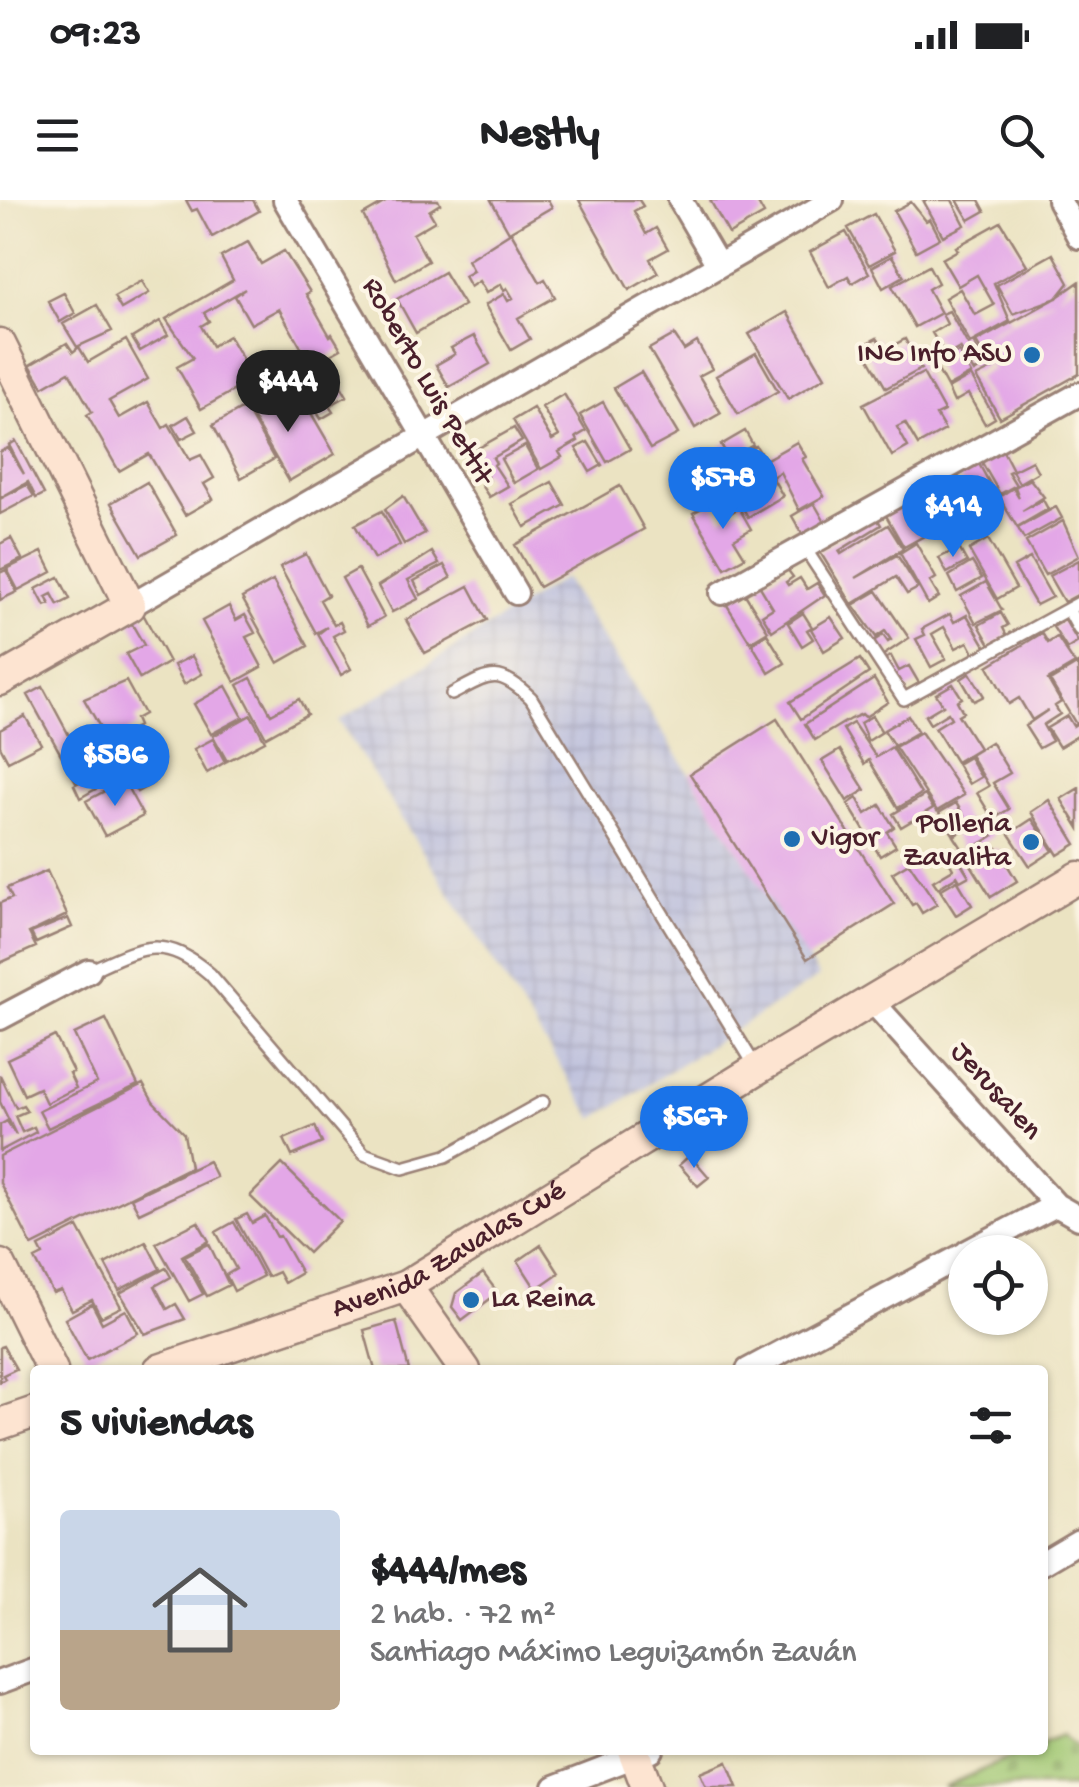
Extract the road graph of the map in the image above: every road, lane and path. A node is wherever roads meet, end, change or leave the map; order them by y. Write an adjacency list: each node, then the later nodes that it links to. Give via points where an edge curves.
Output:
1 (285, 200): 9 (street, Roberto Luis Pettit)
2 (680, 200): 6 (street)
3 (832, 200): 6 (street)
4 (1059, 200): 5 (street)
5 (1079, 237)
6 (718, 265): 9 (street)
7 (0, 344): 13 (main road)
8 (1079, 394): 10 (street)
9 (422, 434): 12 (street, Roberto Luis Pettit); 13 (street)
10 (804, 547): 11 (street); 14 (lane, via 904,699)
11 (722, 593)
12 (516, 594)
13 (130, 606): 16 (main road)
14 (1074, 606): 15 (lane)
15 (1079, 629)
16 (0, 680)
17 (452, 694): 22 (lane, via 488,675 508,677 531,698)
18 (1079, 877): 20 (main road, Avenida Zavalas Cué)
19 (90, 970): 21 (street); 23 (lane, via 160,946 189,956 364,1154 403,1168 446,1156)
20 (871, 1000): 22 (main road, Avenida Zavalas Cué); 24 (street, Jerusalen)
21 (0, 1018)
22 (756, 1069): 29 (main road, Avenida Zavalas Cué)
23 (543, 1102)
24 (1056, 1204): 25 (street, Jerusalen); 26 (street)
25 (1079, 1218)
26 (999, 1235)
27 (948, 1263): 33 (street)
28 (0, 1265): 30 (main road)
29 (406, 1286): 31 (main road, Avenida Zavalas Cué); 32 (main road)
30 (50, 1365)
31 (174, 1365)
32 (461, 1365)
33 (757, 1365)
34 (30, 1414): 35 (main road)
35 (0, 1424)
36 (1079, 1541): 37 (street)
37 (1048, 1559)
38 (30, 1671): 39 (street)
39 (0, 1682)
40 (633, 1755): 42 (street)
41 (641, 1755): 43 (main road)
42 (555, 1787)
43 (648, 1787)

